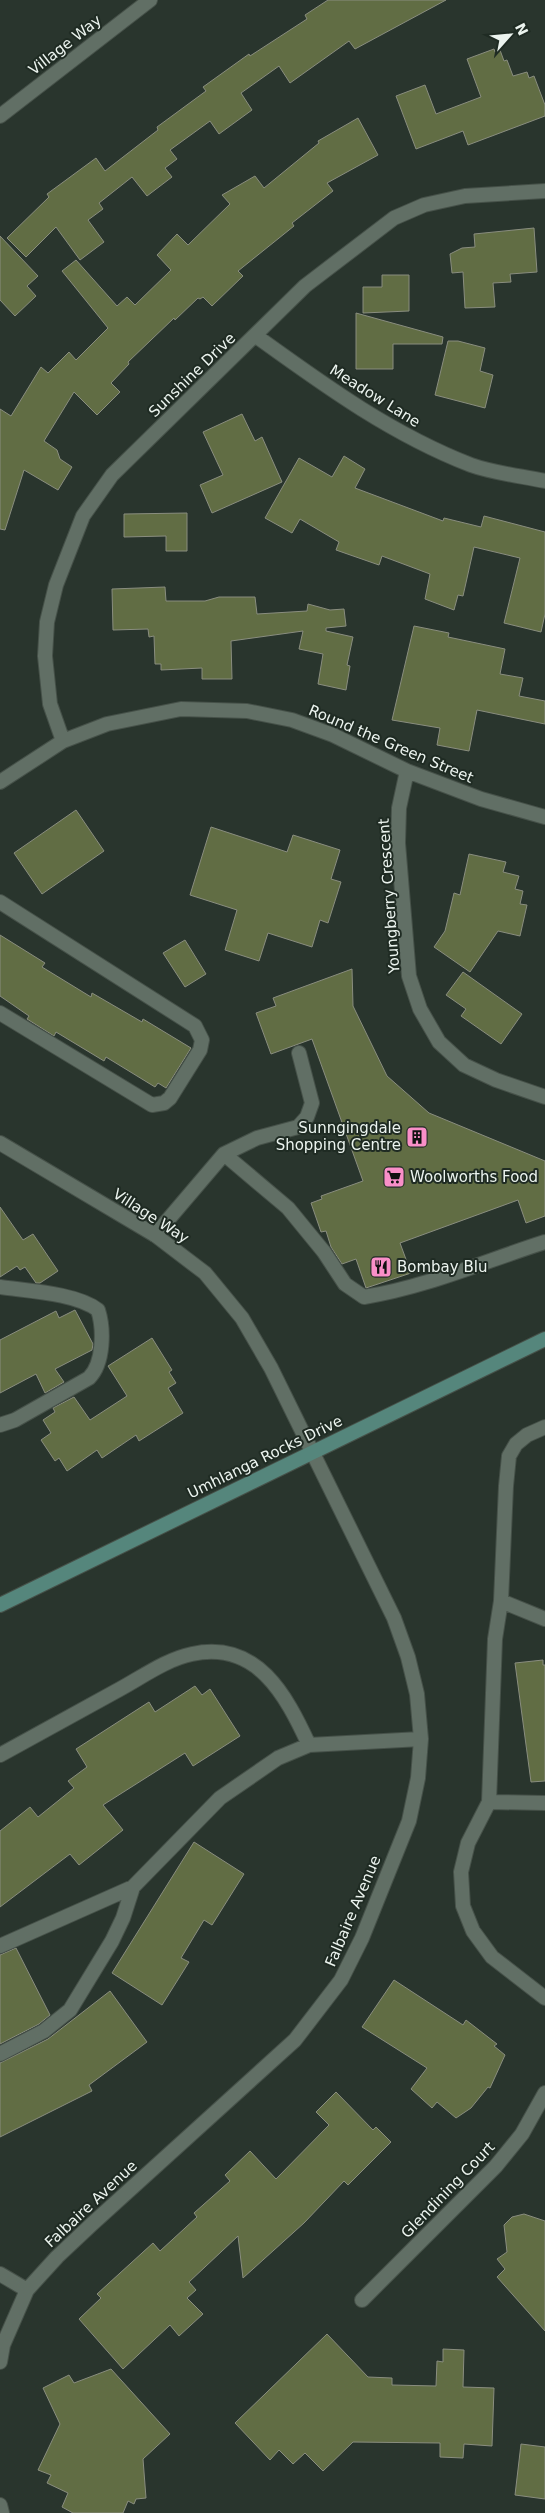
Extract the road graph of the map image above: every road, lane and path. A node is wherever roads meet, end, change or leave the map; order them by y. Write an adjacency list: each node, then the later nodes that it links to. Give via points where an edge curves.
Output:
1 (150, 0): 2 (street, Village Way)
2 (0, 116)
3 (545, 191): 4 (street, Sunshine Drive, via 465,196 424,205 394,218 305,286)
4 (256, 336): 5 (street, Meadow Lane, via 338,395 402,435 472,465); 6 (street, Sunshine Drive, via 112,475 83,516 56,585 47,622 45,656 50,704)
5 (545, 480)
6 (63, 741): 7 (street, Round the Green Street, via 108,724 146,715 181,710 247,711 292,720 333,735); 8 (street, Round the Green Street)
7 (407, 771): 9 (street, Round the Green Street, via 481,799); 13 (street, Youngberry Crescent, via 399,808 398,843 409,976 420,1009 439,1042 464,1065)
8 (0, 782)
9 (545, 817)
10 (0, 902): 11 (street, via 195,1026 202,1040 200,1050 170,1098 152,1105)
11 (0, 1013)
12 (299, 1053): 15 (street, via 312,1103 307,1117 298,1127 257,1138)
13 (545, 1097)
14 (0, 1143): 16 (street, Village Way)
15 (224, 1154): 16 (street); 17 (street, via 288,1208 345,1284 364,1297 438,1279)
16 (155, 1235): 22 (street, Village Way, via 205,1273 242,1318)
17 (545, 1242)
18 (0, 1287): 20 (street, via 91,1305 98,1310 101,1324 100,1362 96,1371 31,1411)
19 (545, 1338): 22 (main road, Umhlanga Rocks Drive)
20 (0, 1425)
21 (545, 1427): 23 (street, via 527,1435 509,1456)
22 (313, 1452): 24 (main road, Umhlanga Rocks Drive); 26 (street, Falbaire Avenue, via 394,1618 417,1694)
23 (501, 1602): 25 (street); 29 (street, via 496,1639)
24 (0, 1605)
25 (545, 1619)
26 (421, 1739): 27 (street); 37 (street, Falbaire Avenue, via 418,1778 408,1821 362,1938 341,1980 321,2008 295,2040 92,2224)
27 (308, 1745): 28 (street, via 285,1697 270,1678 249,1661 221,1651 191,1654 158,1668); 31 (street, via 278,1758 220,1798)
28 (0, 1755)
29 (489, 1802): 30 (street); 33 (street, via 468,1843 461,1872 463,1906 492,1957)
30 (545, 1803)
31 (133, 1887): 32 (street); 34 (street, via 124,1918 70,2010 44,2031)
32 (0, 1946)
33 (545, 1998)
34 (0, 2054)
35 (545, 2093): 38 (street, Glendining Court, via 522,2134 496,2166)
36 (0, 2274): 37 (street)
37 (27, 2290): 39 (street, Falbaire Avenue)
38 (362, 2300)
39 (0, 2362)
40 (0, 2505): 41 (street)
41 (2, 2513)

